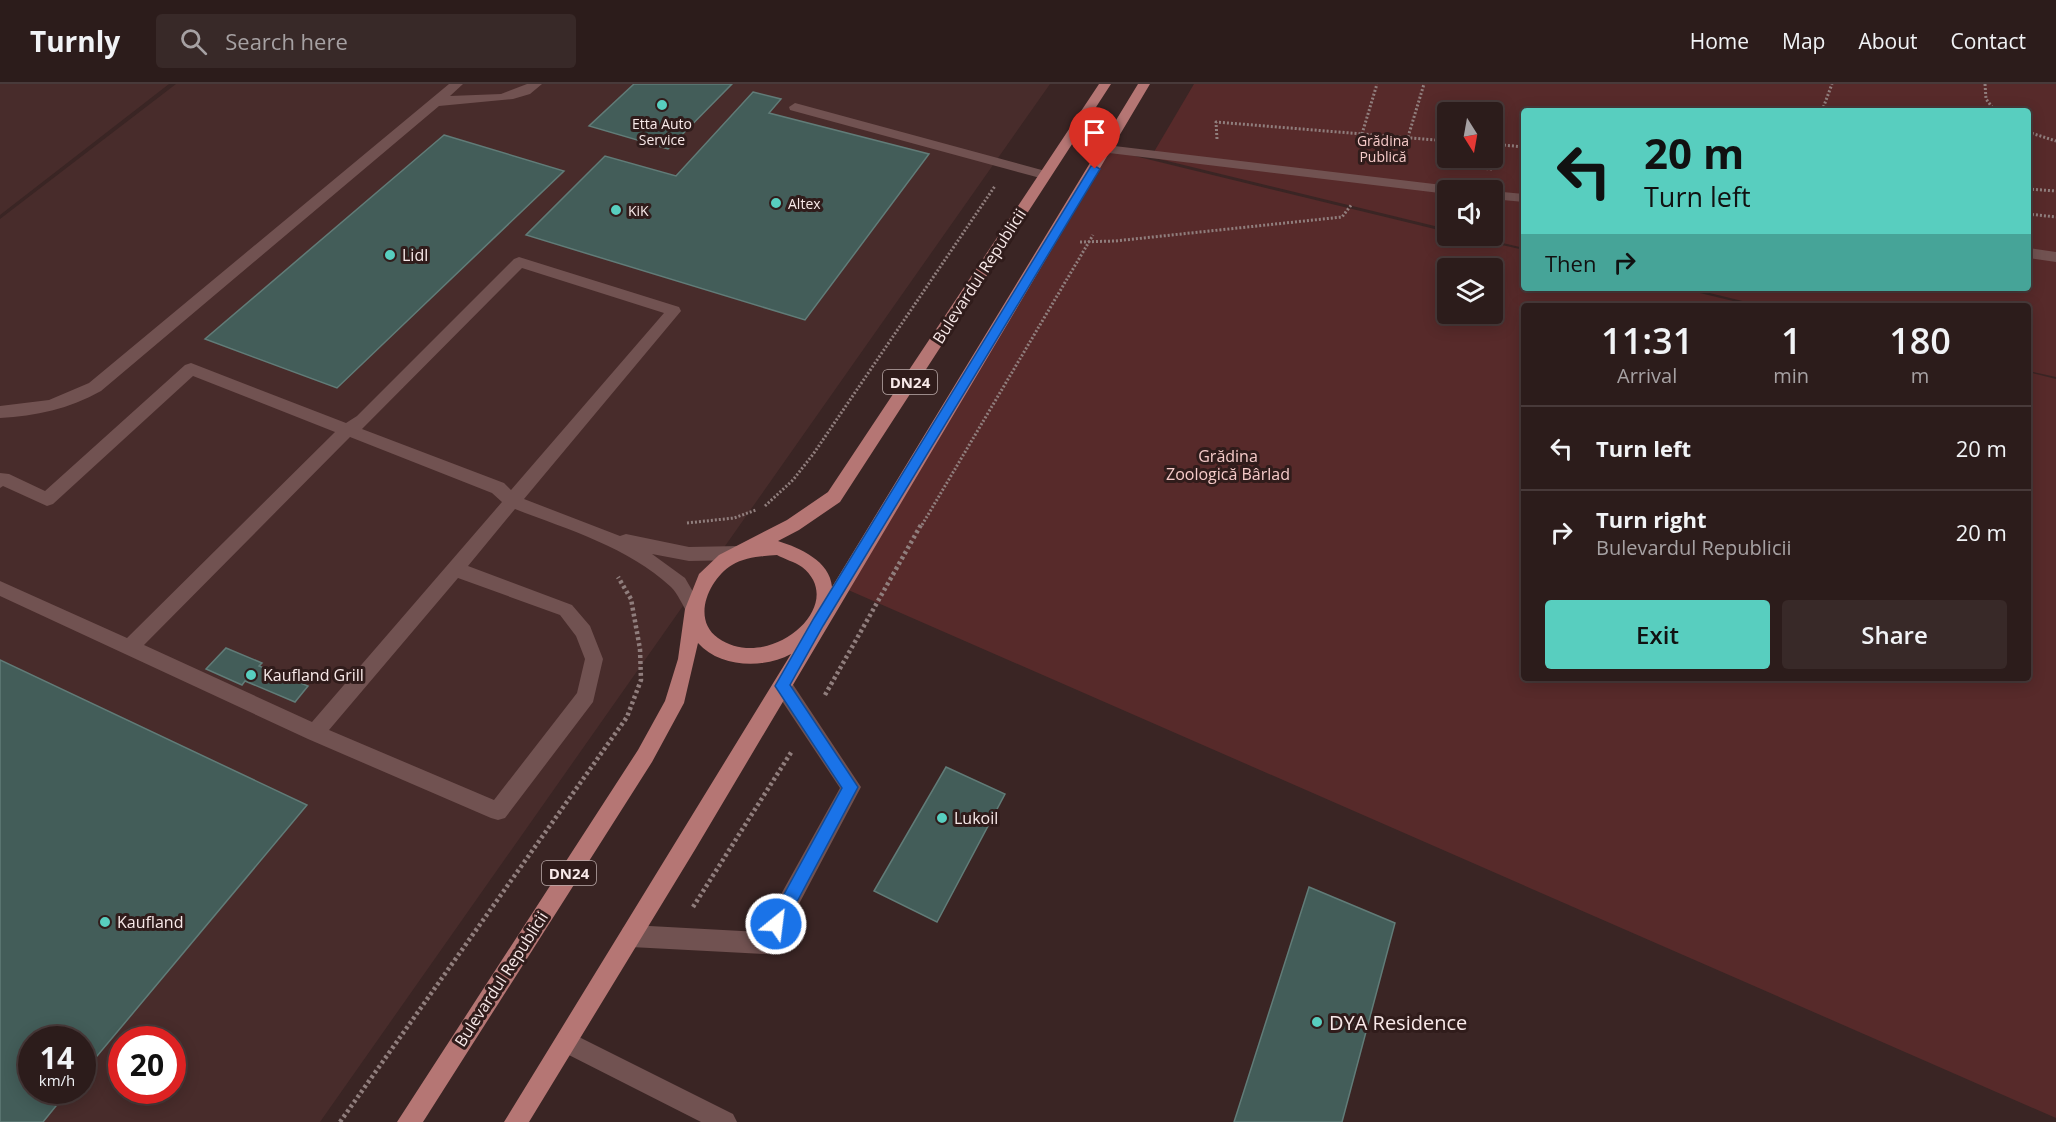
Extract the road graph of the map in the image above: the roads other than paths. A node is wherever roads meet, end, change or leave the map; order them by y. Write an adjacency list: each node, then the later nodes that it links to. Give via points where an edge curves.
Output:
1 (457, 84): 5 (lane)
2 (536, 84): 5 (lane, via 506,98 454,98)
3 (1105, 84): 8 (main road, Bulevardul Republicii / DN24)
4 (1144, 84): 7 (main road, Bulevardul Republicii / DN24)
5 (435, 103): 14 (lane, via 96,387 41,410)
6 (795, 107): 8 (lane)
7 (1106, 149): 9 (lane); 23 (main road, Bulevardul Republicii / DN24)
8 (1044, 175): 19 (main road, Bulevardul Republicii / DN24, via 834,497 793,525)
9 (1437, 189)
10 (1503, 196): 11 (lane)
11 (1521, 198)
12 (2031, 254): 13 (lane)
13 (2056, 256)
14 (0, 412)
15 (346, 431): 16 (lane, via 191,369 46,499); 17 (lane, via 498,488); 17 (lane, via 363,420 519,262 674,311); 24 (lane)
16 (0, 481)
17 (512, 501): 18 (lane); 20 (lane)
18 (607, 537): 19 (lane, via 689,554); 22 (lane, via 679,583)
19 (740, 553): 22 (main road, Bulevardul Republicii / DN24, via 712,570 702,582); 23 (main road, Bulevardul Republicii / DN24, via 778,548 810,562 826,590)
20 (455, 568): 26 (lane); 26 (lane, via 566,610 584,632 594,659 586,696 498,811)
21 (0, 588): 24 (lane)
22 (694, 609): 23 (main road, Bulevardul Republicii / DN24, via 699,629 714,646 744,657 779,653 802,640); 29 (main road, Bulevardul Republicii / DN24, via 687,659 674,703 645,756)
23 (818, 622): 25 (main road, Bulevardul Republicii / DN24)
24 (130, 647): 26 (lane)
25 (783, 686): 27 (main road, Bulevardul Republicii / DN24); 27 (lane, via 851,787 766,943)
26 (315, 733)
27 (631, 936): 28 (main road, Bulevardul Republicii / DN24)
28 (567, 1042): 30 (main road, Bulevardul Republicii / DN24); 31 (lane)
29 (409, 1122)
30 (516, 1122)
31 (725, 1122)

